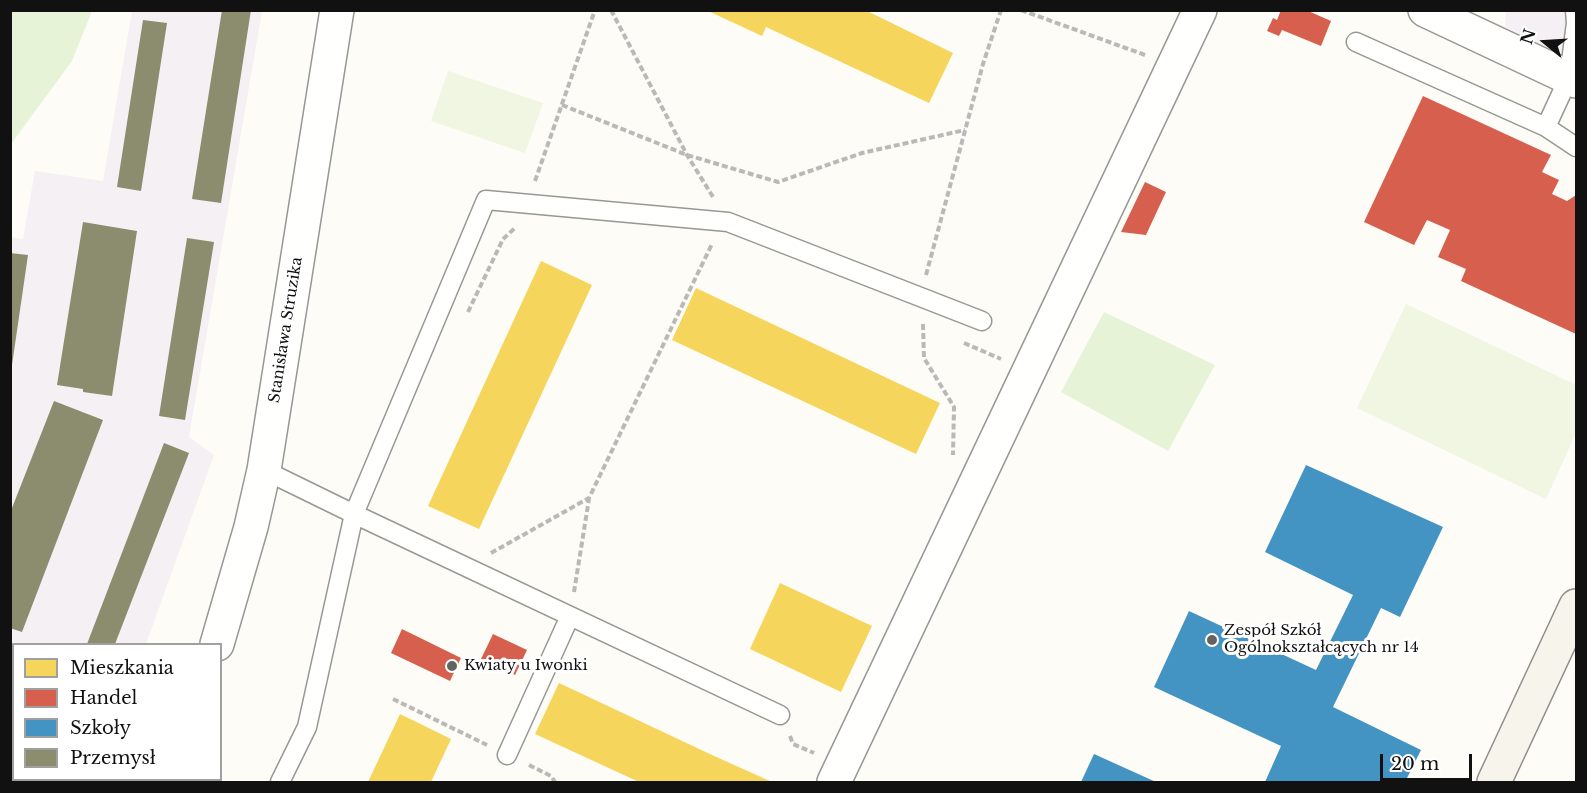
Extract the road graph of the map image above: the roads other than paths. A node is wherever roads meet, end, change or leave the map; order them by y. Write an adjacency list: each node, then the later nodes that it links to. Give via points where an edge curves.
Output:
1 (337, 10): 10 (street, Stanisława Struzika)
2 (1200, 10): 17 (street)
3 (1425, 10): 6 (street)
4 (1575, 10): 6 (lane)
5 (1356, 42): 7 (lane)
6 (1573, 79): 7 (lane)
7 (1546, 127): 8 (lane)
8 (1576, 147)
9 (982, 321): 11 (lane, via 728,222 486,200)
10 (264, 470): 11 (lane); 14 (street, Stanisława Struzika, via 252,527)
11 (354, 514): 13 (lane); 18 (lane, via 307,728)
12 (1576, 606): 19 (street)
13 (570, 616): 15 (lane); 16 (lane)
14 (218, 643)
15 (780, 715)
16 (507, 755)
17 (838, 774)
18 (280, 783)
19 (1494, 783)

